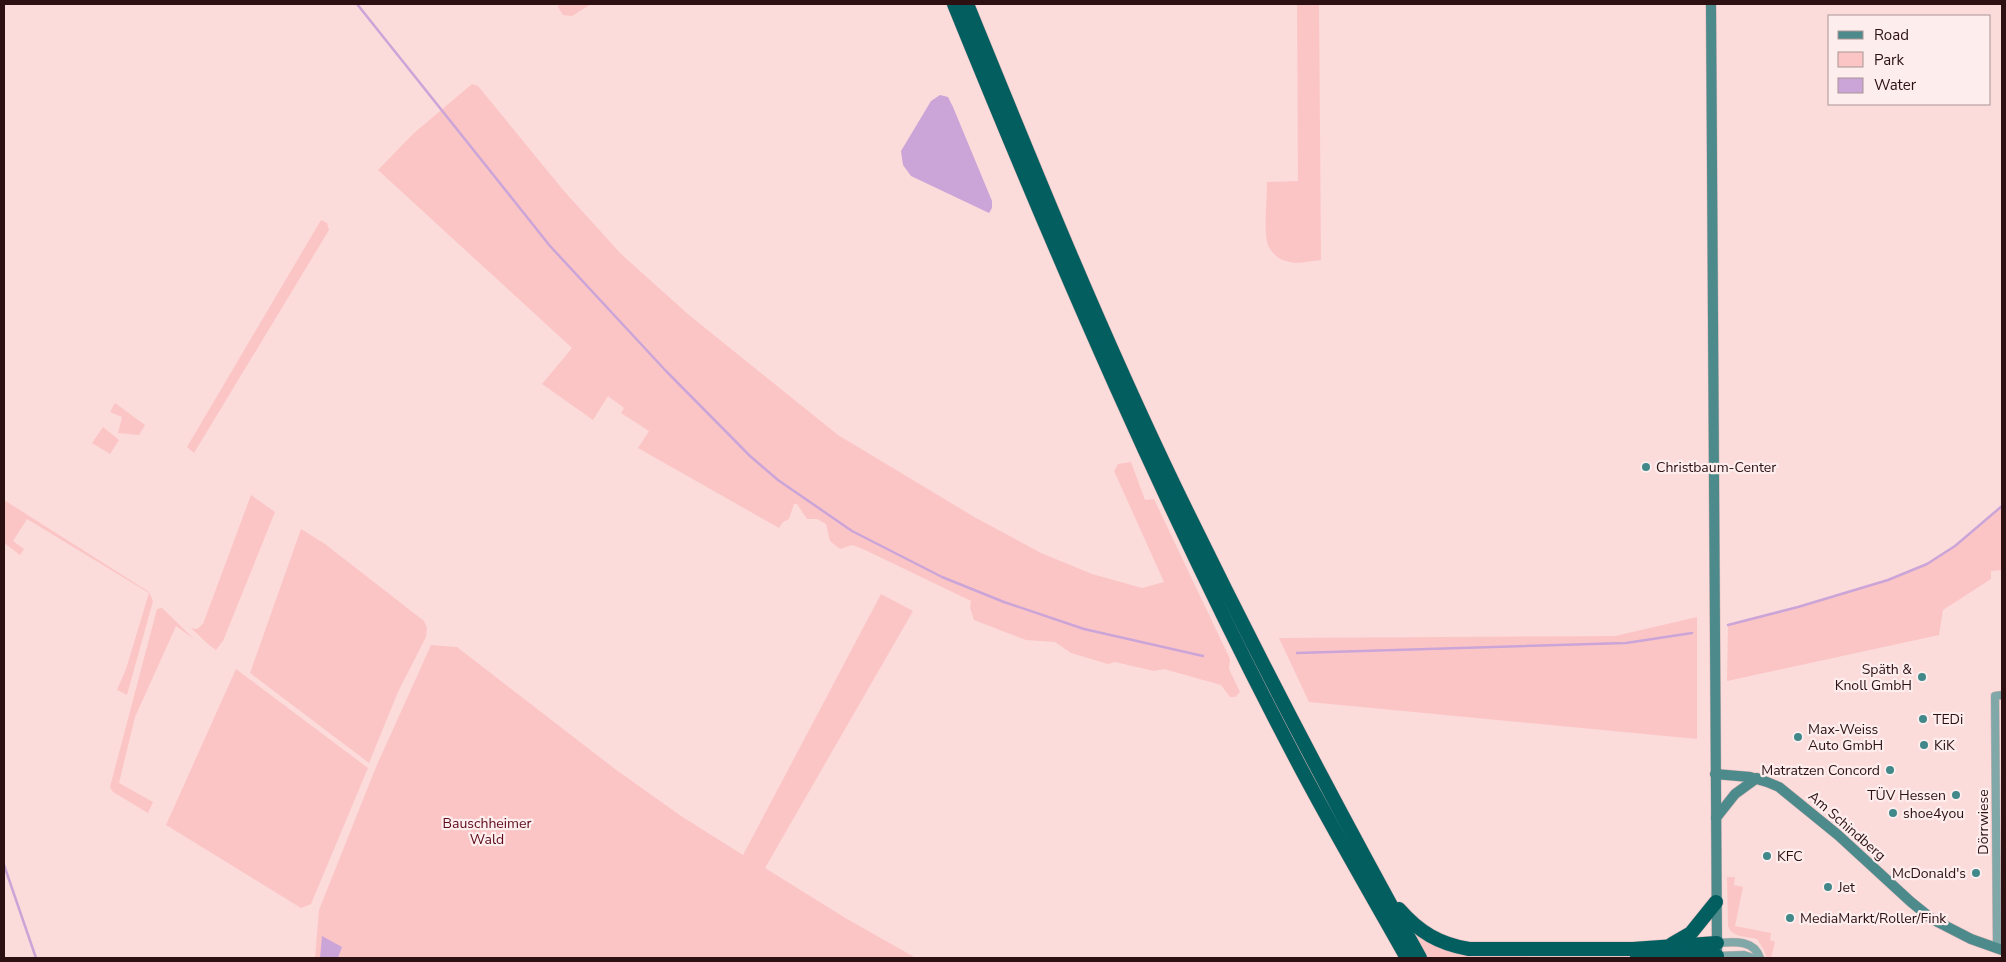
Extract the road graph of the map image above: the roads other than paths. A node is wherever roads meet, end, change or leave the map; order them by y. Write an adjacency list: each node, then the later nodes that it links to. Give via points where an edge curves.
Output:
1 (954, 4): 13 (highway, via 1067,276 1163,490 1296,760)
2 (967, 4): 8 (highway, via 1081,280 1174,485)
3 (1711, 4): 5 (main road)
4 (1999, 695): 11 (street, Dörrwiese)
5 (1715, 774): 6 (main road, Am Schindberg); 7 (main road)
6 (1758, 778): 7 (main road, via 1735,794); 11 (main road, Am Schindberg, via 1789,794 1932,919)
7 (1716, 818): 9 (main road)
8 (1374, 874): 10 (highway, via 1418,929 1452,946 1470,949); 14 (highway)
9 (1716, 902): 10 (highway, via 1691,934); 12 (main road)
10 (1664, 947): 12 (highway)
11 (1999, 949)
12 (1717, 952): 16 (highway); 17 (street); 18 (street, via 1739,942 1749,944)
13 (1407, 958)
14 (1420, 958)
15 (1536, 958): 16 (highway, via 1582,954)
16 (1675, 958)
17 (1753, 958)
18 (1760, 958)

